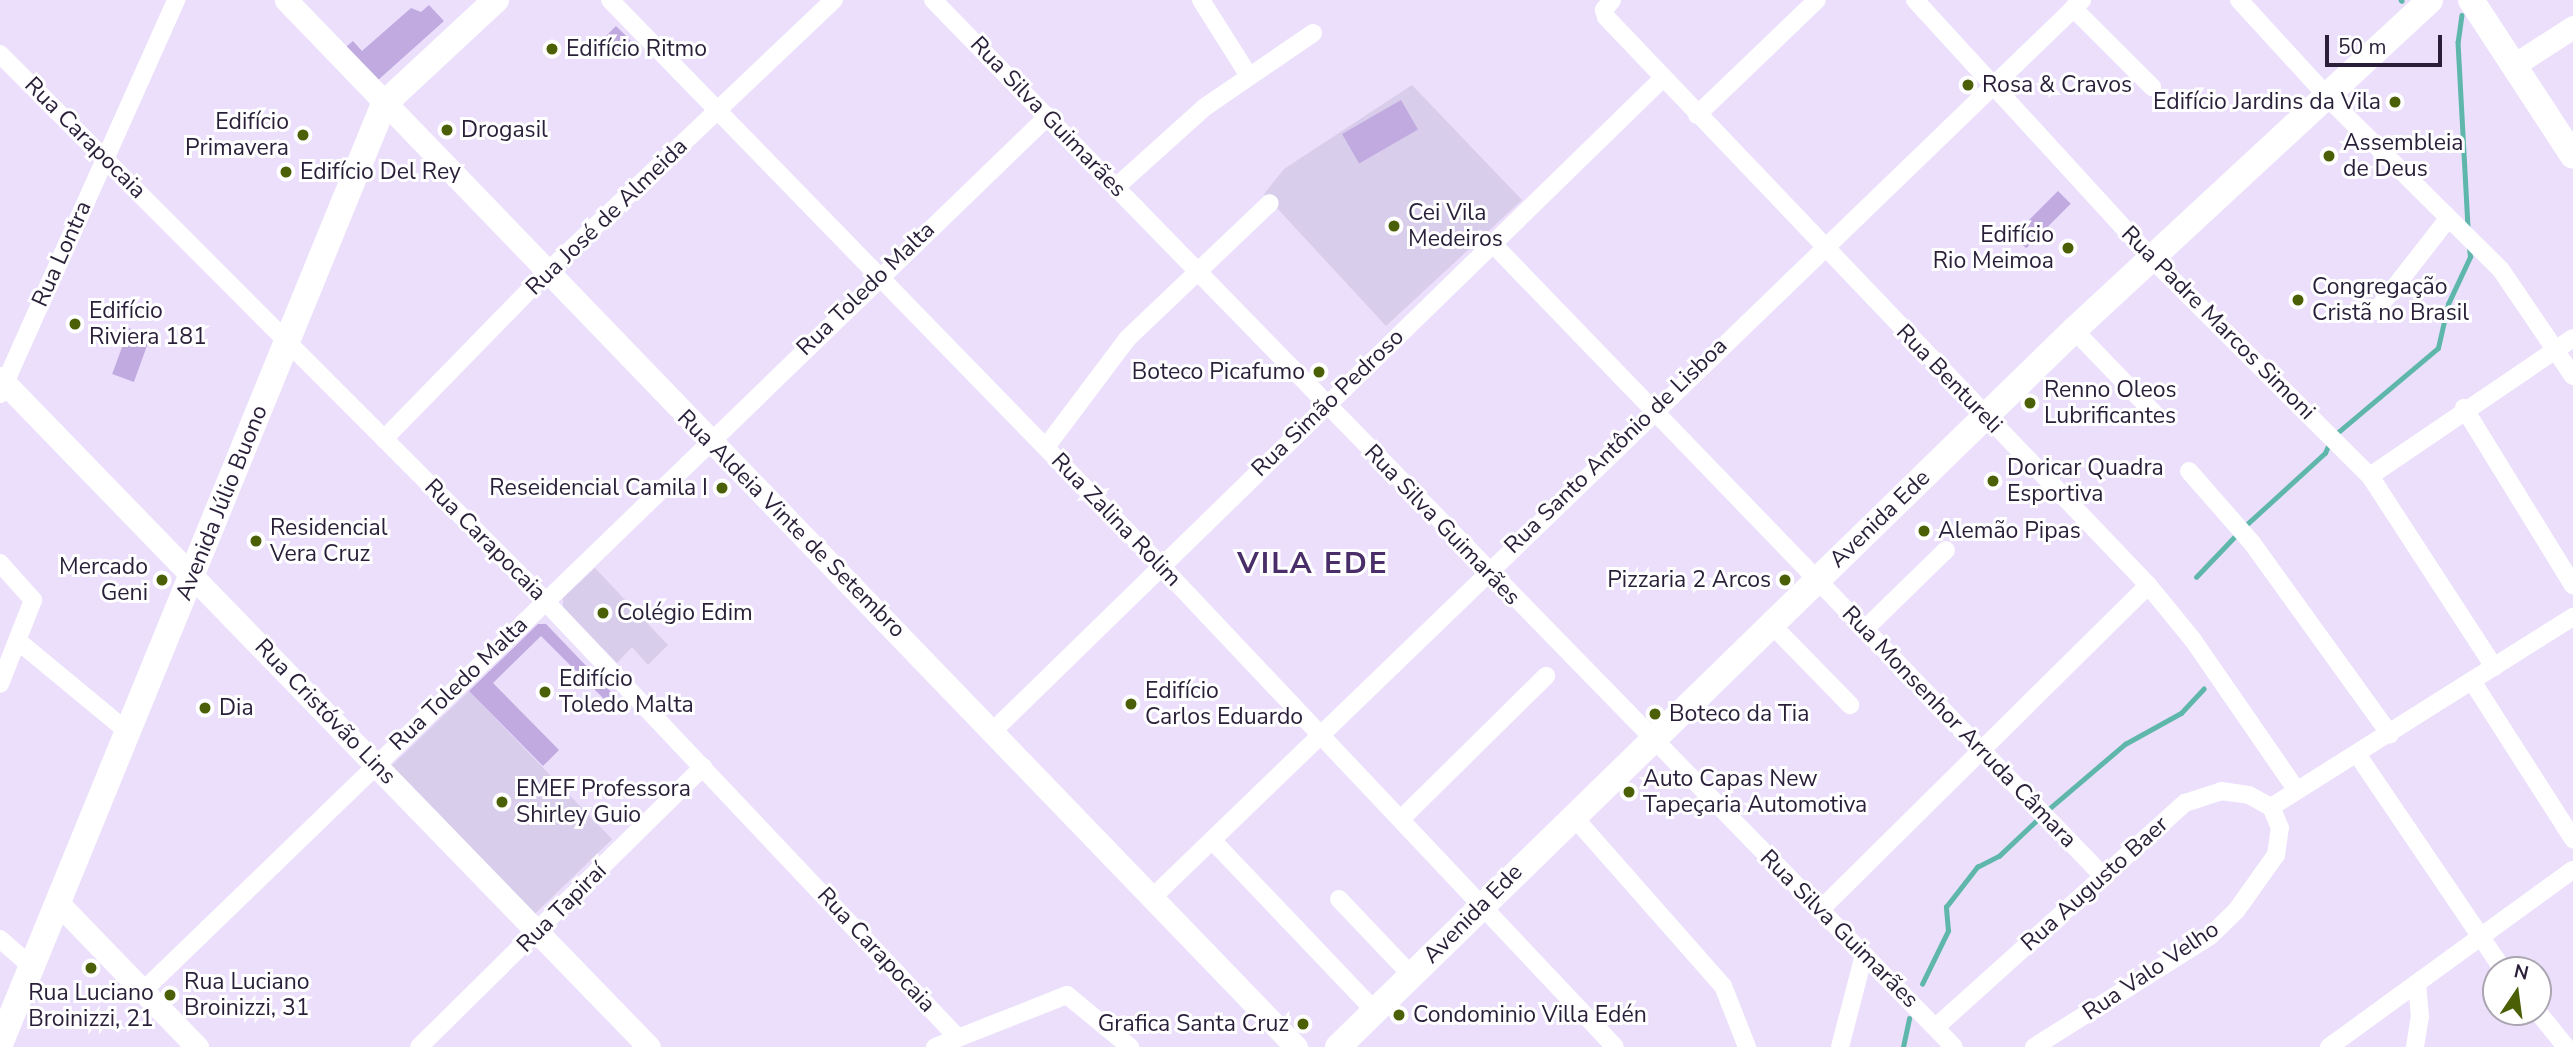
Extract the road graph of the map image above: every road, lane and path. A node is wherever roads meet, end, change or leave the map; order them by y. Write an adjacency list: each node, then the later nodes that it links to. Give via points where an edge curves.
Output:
1 (176, 0): 29 (street, Rua Lontra)
2 (286, 0): 24 (street, Rua Aldeia Vinte de Setembro)
3 (496, 0): 24 (main road, Avenida Júlio Buono)
4 (610, 0): 25 (street, Rua Zalina Rolim)
5 (834, 0): 25 (street, Rua José de Almeida)
6 (933, 0): 27 (street, Rua Silva Guimarães)
7 (1201, 0): 19 (street)
8 (1818, 0): 26 (street)
9 (1915, 0): 21 (street, Rua Padre Marcos Simoni)
10 (2239, 0): 23 (street)
11 (2430, 0): 23 (main road, Avenida Ede)
12 (2470, 0): 18 (main road)
13 (2078, 4): 21 (street, Rua Santo Antônio de Lisboa); 22 (street)
14 (1609, 8): 20 (street, Rua Bentureli)
15 (2573, 27): 18 (street)
16 (1313, 33): 19 (street)
17 (0, 54): 29 (street, Rua Carapocaia)
18 (2514, 65): 28 (main road)
19 (1249, 76): 30 (street, via 1205,107)
20 (1662, 78): 26 (street, Rua Bentureli); 33 (street, Rua Simão Pedroso)
21 (1992, 87): 34 (street, Rua Santo Antônio de Lisboa); 35 (street, Rua Padre Marcos Simoni)
22 (2152, 88)
23 (2325, 94): 32 (street); 35 (main road, Avenida Ede)
24 (384, 104): 37 (street, Rua Aldeia Vinte de Setembro); 42 (main road, Avenida Júlio Buono)
25 (717, 113): 37 (street, Rua José de Almeida); 38 (street, Rua Zalina Rolim)
26 (1698, 115): 34 (street, Rua Bentureli)
27 (1048, 116): 30 (street, Rua Silva Guimarães); 38 (street, Rua Toledo Malta)
28 (2573, 156)
29 (105, 158): 42 (street, Rua Carapocaia); 45 (street, Rua Lontra)
30 (1116, 187): 36 (street, Rua Silva Guimarães)
31 (1270, 203): 36 (street)
32 (2448, 219): 39 (street); 43 (street, via 2510,281)
33 (1493, 244): 46 (street, Rua Simão Pedroso); 48 (street, Rua Monsenhor Arruda Câmara)
34 (1822, 247): 48 (street, Rua Santo Antônio de Lisboa); 50 (street, Rua Bentureli)
35 (2152, 259): 40 (main road, Avenida Ede); 55 (street, Rua Padre Marcos Simoni)
36 (1197, 271): 46 (street, Rua Silva Guimarães); 53 (street, via 1114,354)
37 (547, 273): 51 (street, Rua José de Almeida); 52 (street, Rua Aldeia Vinte de Setembro)
38 (877, 277): 52 (street, Rua Toledo Malta); 53 (street, Rua Zalina Rolim)
39 (2376, 311)
40 (2074, 330): 49 (street); 50 (main road, Avenida Ede)
41 (2573, 338): 43 (street)
42 (288, 342): 51 (street, Rua Carapocaia); 60 (main road, Avenida Júlio Buono)
43 (2556, 350): 44 (street); 47 (street)
44 (2573, 376)
45 (2, 385): 60 (street, Rua Cristóvão Lins)
46 (1326, 404): 58 (street, Rua Simão Pedroso); 59 (street, Rua Silva Guimarães)
47 (2464, 408): 55 (street); 63 (street)
48 (1654, 410): 59 (street, Rua Santo Antônio de Lisboa); 61 (street, Rua Monsenhor Arruda Câmara)
49 (2154, 413)
50 (1986, 416): 61 (main road, Avenida Ede); 62 (street, Rua Bentureli)
51 (384, 439): 64 (street, Rua Carapocaia)
52 (709, 441): 64 (street, Rua Toledo Malta); 74 (street, Rua Aldeia Vinte de Setembro)
53 (1045, 447): 58 (street, Rua Zalina Rolim)
54 (2189, 471): 77 (street, via 2252,543)
55 (2370, 476): 69 (street, Rua Padre Marcos Simoni)
56 (1946, 550): 67 (street)
57 (0, 563): 68 (street, via 32,596)
58 (1161, 566): 74 (street, Rua Simão Pedroso); 76 (street, Rua Zalina Rolim)
59 (1486, 572): 76 (street, Rua Santo Antônio de Lisboa); 78 (street, Rua Silva Guimarães)
60 (193, 575): 75 (main road, Avenida Júlio Buono); 81 (street, Rua Cristóvão Lins)
61 (1818, 581): 66 (main road, Avenida Ede); 67 (street, Rua Monsenhor Arruda Câmara)
62 (2148, 585): 79 (street); 83 (street, Rua Bentureli, via 2193,640)
63 (2573, 585)
64 (545, 600): 81 (street, Rua Toledo Malta); 82 (street, Rua Carapocaia)
65 (2573, 617): 69 (street)
66 (1772, 625): 73 (street); 78 (main road, Avenida Ede)
67 (1865, 629): 79 (street, Rua Monsenhor Arruda Câmara)
68 (18, 641): 72 (street); 75 (street)
69 (2494, 667): 71 (street)
70 (1546, 676): 86 (street)
71 (2472, 681): 77 (street); 87 (street)
72 (0, 684)
73 (1850, 705)
74 (994, 730): 91 (street, Rua Aldeia Vinte de Setembro)
75 (128, 732): 93 (main road, Avenida Júlio Buono)
76 (1321, 734): 86 (street, Rua Zalina Rolim); 88 (street, Rua Santo Antônio de Lisboa)
77 (2390, 734): 80 (street)
78 (1652, 740): 85 (main road, Avenida Ede); 95 (street, Rua Silva Guimarães)
79 (1985, 750): 90 (street, Rua Monsenhor Arruda Câmara); 95 (street)
80 (2357, 754): 83 (street); 98 (street)
81 (376, 765): 96 (street, Rua Cristóvão Lins); 104 (street, Rua Toledo Malta)
82 (703, 767): 96 (street, Rua Tapiraí); 108 (street, Rua Carapocaia)
83 (2297, 791): 84 (street)
84 (2271, 807): 90 (street, Rua Augusto Baer, via 2235,792 2205,793 2185,803); 121 (street, Rua Valo Velho, via 2280,828 2276,855 2235,911 2210,936)
85 (1573, 816): 94 (main road, Avenida Ede); 118 (street, via 1723,986)
86 (1401, 819): 94 (street, Rua Zalina Rolim)
87 (2573, 839)
88 (1212, 840): 91 (street, Rua Santo Antônio de Lisboa); 105 (street)
89 (2573, 870): 98 (street)
90 (2104, 877): 107 (street, Rua Augusto Baer)
91 (1154, 896): 115 (street, Rua Aldeia Vinte de Setembro)
92 (1339, 899): 102 (street)
93 (57, 902): 101 (main road, Avenida Júlio Buono); 104 (street)
94 (1482, 904): 102 (main road, Avenida Ede); 117 (street, Rua Zalina Rolim)
95 (1820, 910): 99 (street, Rua Silva Guimarães)
96 (536, 934): 111 (street, Rua Tapiraí); 112 (street, Rua Cristóvão Lins)
97 (0, 939): 101 (street)
98 (2479, 940): 100 (street); 103 (street)
99 (1864, 955): 107 (street, Rua Silva Guimarães); 119 (street)
100 (2492, 956)
101 (31, 967): 109 (main road, Avenida Júlio Buono)
102 (1411, 975): 105 (main road, Avenida Ede)
103 (2417, 984): 122 (street); 123 (street, via 2420,1017)
104 (144, 990): 110 (street)
105 (1375, 1011): 116 (main road, Avenida Ede)
106 (2549, 1026): 124 (street)
107 (1936, 1027): 120 (street, Rua Silva Guimarães)
108 (958, 1038): 113 (street); 114 (street, via 1067,995)
109 (0, 1044)
110 (197, 1047)
111 (419, 1047)
112 (649, 1047)
113 (935, 1047)
114 (1130, 1047)
115 (1296, 1047)
116 (1338, 1047)
117 (1615, 1047)
118 (1747, 1047)
119 (1840, 1047)
120 (1954, 1047)
121 (2034, 1047)
122 (2329, 1047)
123 (2415, 1047)
124 (2566, 1047)

